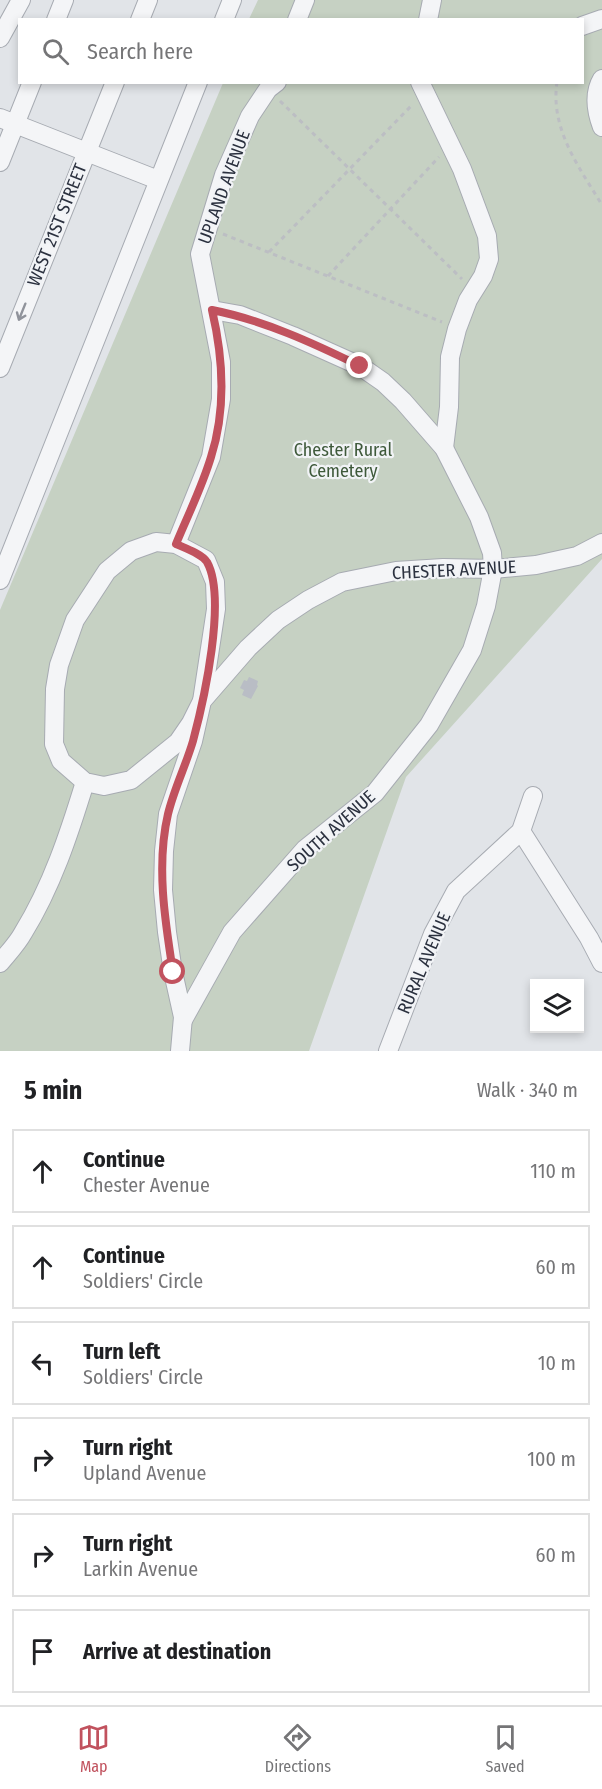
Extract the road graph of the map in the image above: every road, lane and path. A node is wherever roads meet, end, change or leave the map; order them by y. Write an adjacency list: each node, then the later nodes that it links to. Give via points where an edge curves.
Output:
1 (21, 0): 14 (street)
2 (64, 0): 7 (street)
3 (148, 0): 8 (street)
4 (232, 0): 9 (street)
5 (305, 0): 10 (street)
6 (432, 0): 11 (street)
7 (57, 18)
8 (141, 18)
9 (225, 18)
10 (298, 18)
11 (428, 18)
12 (602, 19): 13 (street)
13 (584, 25)
14 (0, 38)
15 (602, 79): 23 (street, via 597,87 596,105)
16 (31, 84): 22 (street)
17 (114, 84): 25 (street, WEST 21ST STREET)
18 (197, 84): 28 (street)
19 (556, 84): 29 (path, via 557,117 566,144)
20 (273, 86): 27 (path); 31 (street, UPLAND AVENUE, via 250,116)
21 (422, 87): 24 (street); 27 (path)
22 (8, 121): 25 (street); 26 (street)
23 (602, 127)
24 (450, 145): 30 (path); 34 (street, via 487,236 489,260)
25 (87, 151): 28 (street); 37 (street, WEST 21ST STREET, one-way to 37)
26 (0, 162)
27 (350, 169): 30 (path); 32 (path)
28 (158, 180): 39 (street)
29 (602, 205)
30 (390, 209): 33 (path); 34 (path)
31 (207, 227): 32 (path); 35 (street, UPLAND AVENUE, via 200,254)
32 (268, 252): 33 (path)
33 (328, 276): 36 (path)
34 (474, 291): 36 (street)
35 (212, 310): 38 (street, via 240,315 360,366 403,401); 41 (street, UPLAND AVENUE, via 221,362 217,428 211,457)
36 (457, 329): 38 (street, via 450,357)
37 (0, 368)
38 (444, 448): 42 (street, via 479,517 492,553)
39 (7, 538): 43 (street)
40 (602, 543): 42 (street, CHESTER AVENUE, via 577,556)
41 (176, 544): 44 (street, via 206,560 215,582 216,609); 45 (street, via 156,542 131,551 107,571 65,643 55,689 54,744 61,761)
42 (493, 569): 44 (street, CHESTER AVENUE, via 396,571 342,582 278,620); 51 (street, SOUTH AVENUE, via 472,650 429,725 375,793 305,849 232,932)
43 (0, 580)
44 (202, 701): 45 (street, via 178,742 131,780 104,786); 51 (street, CHESTER AVENUE, via 168,814 164,851 167,932)
45 (85, 782): 49 (street, via 53,875 23,935)
46 (533, 796): 47 (street)
47 (521, 831): 48 (street); 53 (street, RURAL AVENUE, via 456,891 433,934)
48 (595, 934): 50 (street)
49 (0, 963)
50 (602, 963)
51 (183, 1020): 52 (street, CHESTER AVENUE)
52 (180, 1051)
53 (388, 1051)

